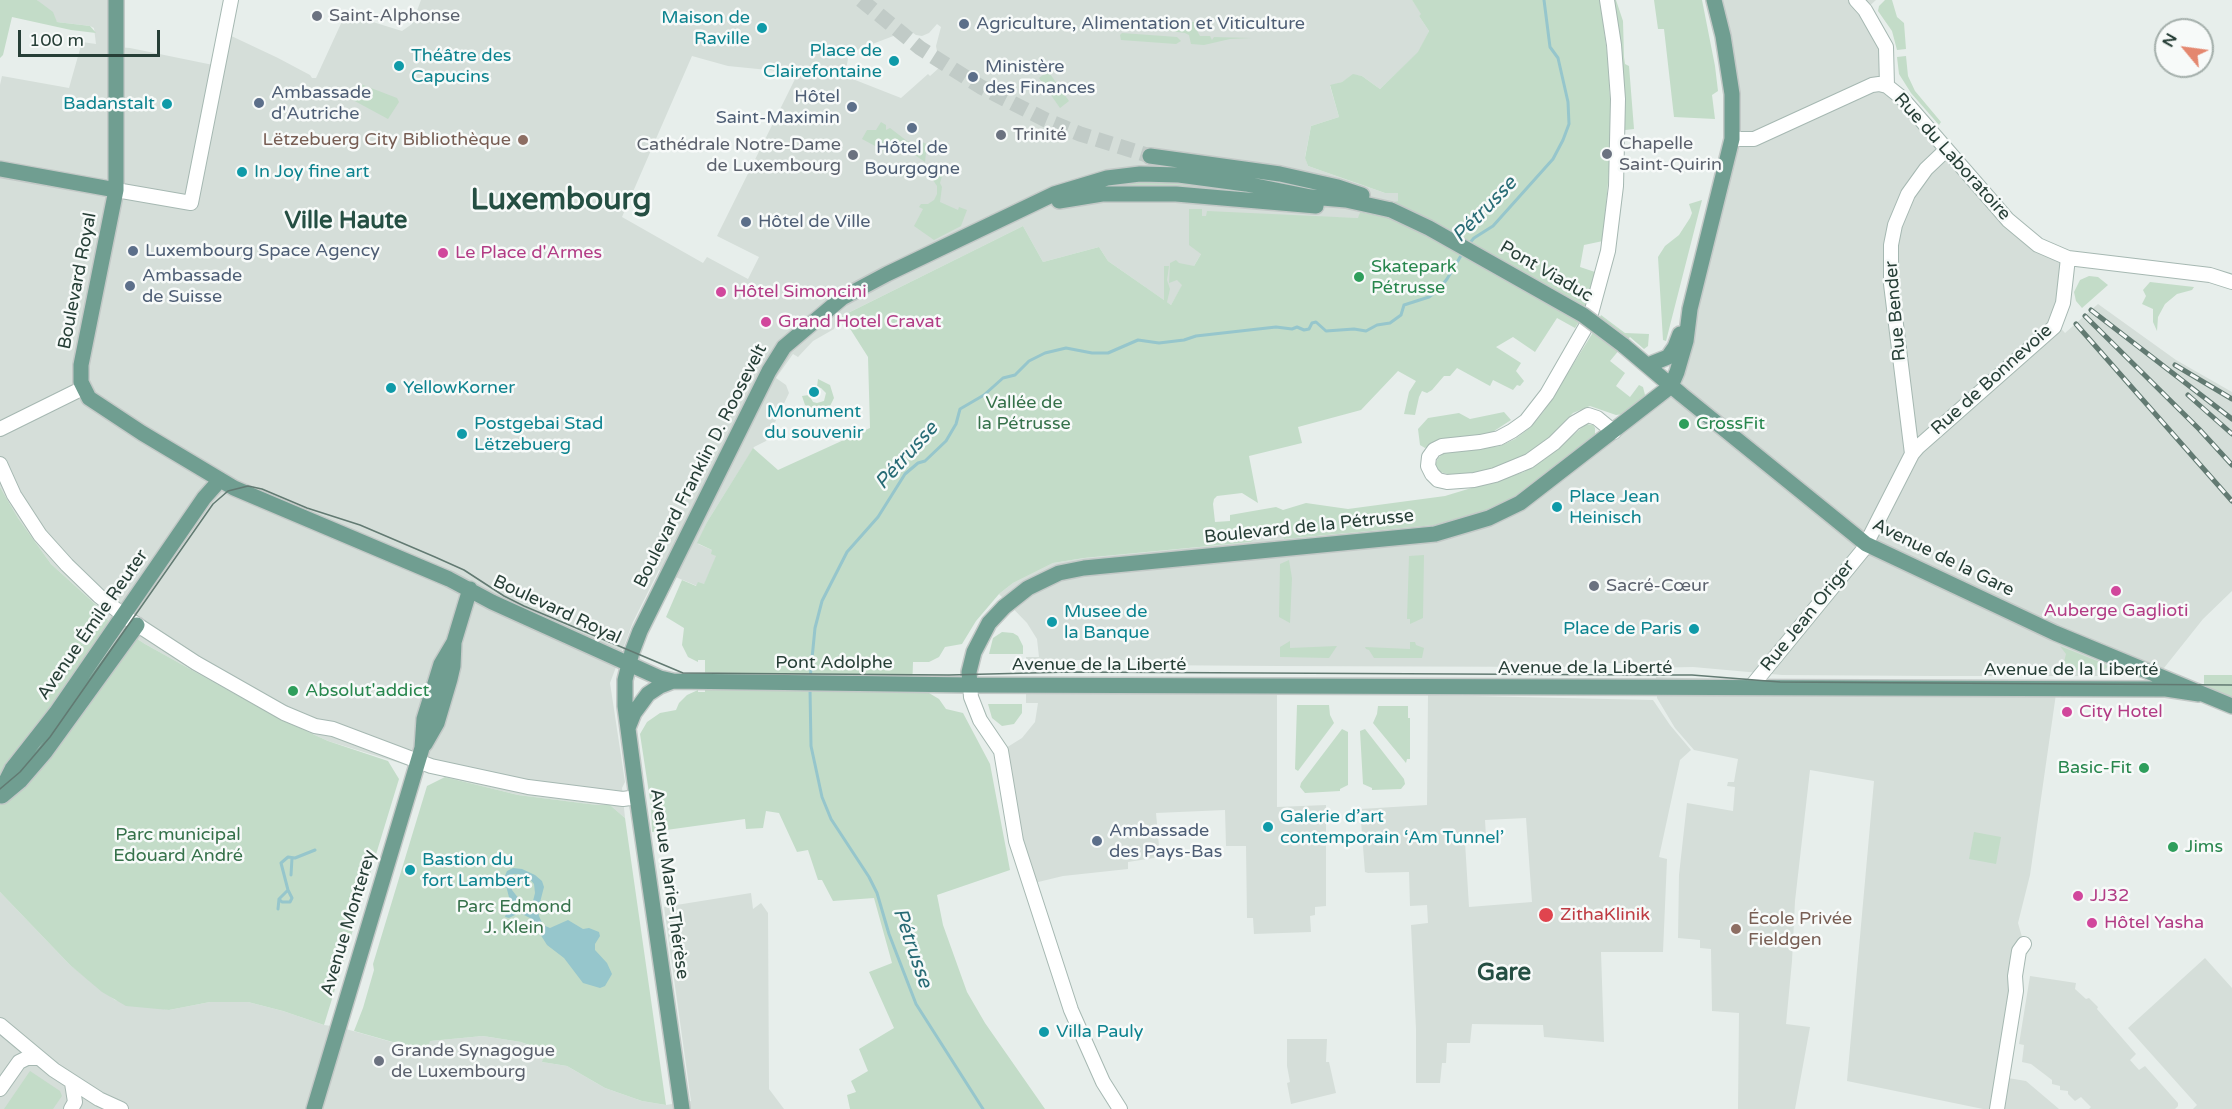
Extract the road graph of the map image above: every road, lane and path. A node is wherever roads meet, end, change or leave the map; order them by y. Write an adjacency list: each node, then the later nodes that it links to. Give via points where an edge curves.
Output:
1 (116, 0): 15 (main road, Boulevard Royal)
2 (231, 0): 15 (main road, via 192,203)
3 (1607, 0): 28 (main road, via 1617,89 1616,186 1608,251 1589,321 1547,394 1526,421 1498,438 1442,446 1429,457 1428,466 1438,480 1474,480 1529,461 1588,415)
4 (1713, 0): 7 (main road, via 1731,83)
5 (1856, 0): 6 (main road, Rue du Laboratoire, via 1886,47)
6 (1887, 86): 7 (main road, via 1872,85 1754,139); 8 (main road, Rue du Laboratoire)
7 (1732, 140): 23 (main road)
8 (1946, 150): 21 (main road, Rue du Laboratoire, via 2018,229 2038,245); 29 (main road, Rue Bender, via 1908,194 1894,225 1891,245 1891,284)
9 (1150, 156): 12 (main road)
10 (0, 169): 15 (main road)
11 (1119, 176): 13 (main road, Boulevard Franklin D. Roosevelt, via 1179,175); 14 (main road, Boulevard Franklin D. Roosevelt); 16 (main road)
12 (1296, 177): 17 (main road); 20 (main road, via 1338,187)
13 (1246, 184): 17 (main road, Boulevard Franklin D. Roosevelt); 18 (main road, via 1251,193)
14 (1099, 188): 16 (main road, Boulevard Franklin D. Roosevelt); 36 (main road, Boulevard Franklin D. Roosevelt, via 1027,207 850,294 784,347 668,573)
15 (116, 190): 26 (main road, Boulevard Royal, via 81,365)
16 (1118, 194): 18 (main road, Boulevard Franklin D. Roosevelt)
17 (1293, 194): 19 (main road); 20 (main road, Boulevard Franklin D. Roosevelt)
18 (1244, 200): 19 (main road, Boulevard Franklin D. Roosevelt)
19 (1280, 204): 20 (main road, Boulevard Franklin D. Roosevelt)
20 (1391, 210): 24 (main road, Pont Viaduc, bridge, via 1583,315)
21 (2068, 258): 22 (main road, via 2210,275); 29 (main road, Rue de Bonnevoie, via 2063,303 2054,327)
22 (2232, 282)
23 (1690, 309): 24 (main road, via 1672,352 1662,361); 25 (main road, via 1686,341)
24 (1648, 365): 25 (main road, Pont Viaduc)
25 (1671, 386): 28 (main road, Boulevard de la Pétrusse); 32 (main road, Avenue de la Gare)
26 (83, 388): 27 (main road); 31 (main road, via 89,398 109,412)
27 (0, 429)
28 (1614, 432): 38 (main road, Boulevard de la Pétrusse, via 1520,503 1489,518 1446,531 1059,573 1034,584 989,623 972,657)
29 (1912, 454): 32 (main road, Rue de Bonnevoie)
30 (0, 464): 34 (main road, via 14,495 40,535 66,565)
31 (220, 480): 33 (main road, Boulevard Royal); 34 (main road, Avenue Émile Reuter)
32 (1866, 544): 39 (main road, Rue Jean Origer); 40 (main road, Avenue de la Gare, via 2055,633)
33 (470, 589): 36 (main road, Boulevard Royal); 43 (main road, Avenue Monterey, via 454,642 453,666 444,676 437,723)
34 (123, 615): 35 (main road); 44 (main road, Avenue Émile Reuter, via 12,769)
35 (137, 625): 43 (main road, via 284,713 315,726); 46 (main road, Avenue Émile Reuter, via 45,752)
36 (628, 664): 37 (main road, Boulevard Royal); 42 (main road, Avenue Marie-Thérèse, via 624,687)
37 (673, 681): 38 (main road, Pont Adolphe); 42 (main road, via 648,694)
38 (970, 685): 39 (main road, Avenue de la Liberté); 56 (main road, via 980,720 1001,752 1016,841 1076,1024)
39 (1750, 688): 40 (main road, Avenue de la Liberté, via 2166,689)
40 (2199, 694): 41 (main road)
41 (2232, 706)
42 (628, 728): 45 (main road, Avenue Marie-Thérèse)
43 (420, 755): 45 (main road, via 528,787 623,799); 54 (main road, Avenue Monterey)
44 (0, 792)
45 (637, 797): 55 (main road, Avenue Marie-Thérèse)
46 (0, 798)
47 (2024, 944): 57 (main road, via 2019,951)
48 (0, 1024): 49 (main road)
49 (38, 1058): 50 (main road); 51 (main road, via 19,1062)
50 (72, 1083): 52 (main road, via 75,1102); 53 (main road)
51 (0, 1089)
52 (70, 1109)
53 (121, 1109)
54 (314, 1109)
55 (682, 1109)
56 (1120, 1109)
57 (1997, 1109)

